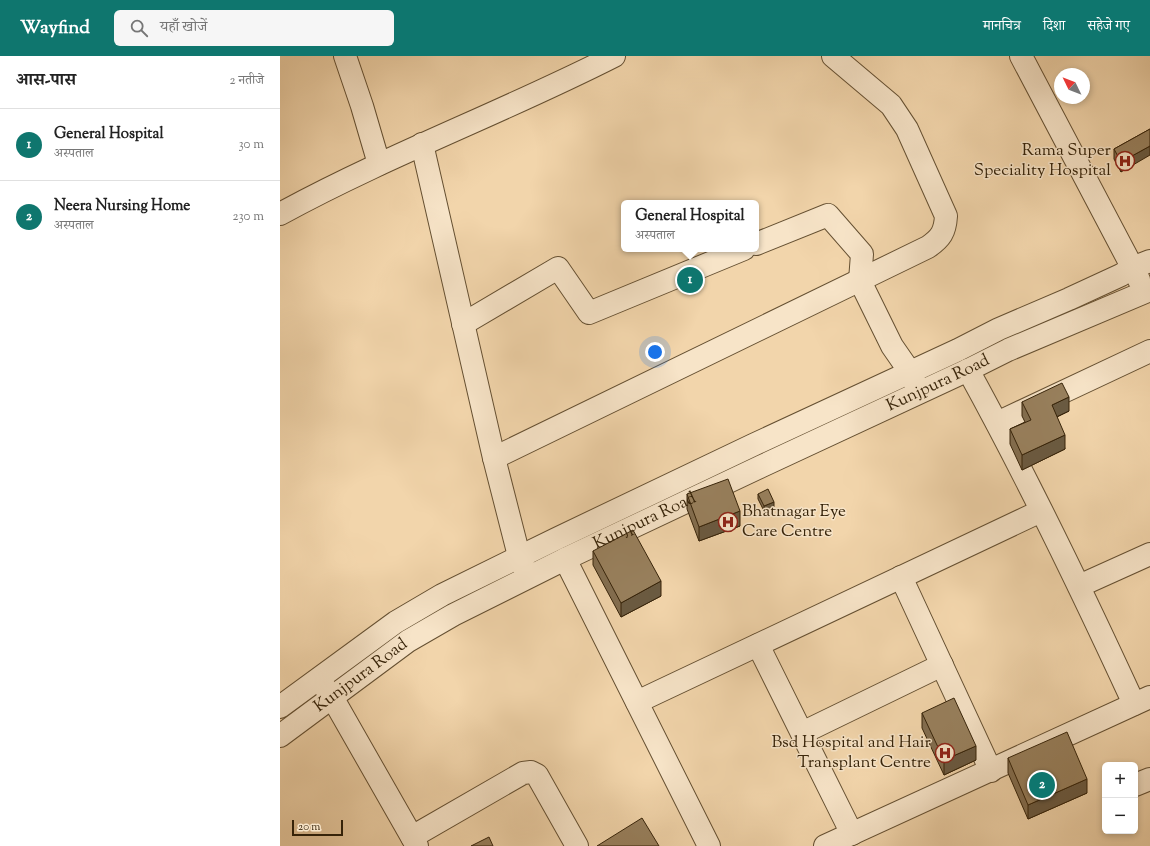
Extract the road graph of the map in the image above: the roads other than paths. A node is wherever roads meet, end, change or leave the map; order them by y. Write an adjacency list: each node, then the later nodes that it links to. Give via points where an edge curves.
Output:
1 (345, 56): 6 (street)
2 (614, 56): 5 (street)
3 (833, 56): 11 (street, via 891,105 907,129 946,216 945,228 938,239 928,247)
4 (1021, 56): 10 (street)
5 (422, 144): 6 (street); 13 (street)
6 (379, 164): 7 (street)
7 (280, 214)
8 (759, 243): 11 (street, via 828,215 862,254)
9 (737, 252): 13 (street, via 589,312 558,268)
10 (1141, 264): 12 (street); 16 (street, Kunjpura Road)
11 (860, 281): 16 (street, via 892,346); 19 (street)
12 (1148, 294): 15 (street, Kunjpura Road, via 1051,331)
13 (463, 324): 19 (street)
14 (1150, 352): 18 (street)
15 (968, 370): 17 (street, Kunjpura Road); 18 (street)
16 (910, 372): 17 (street); 22 (street, Kunjpura Road)
17 (920, 392): 23 (street, Kunjpura Road)
18 (997, 424): 20 (street)
19 (494, 458): 22 (street)
20 (1041, 511): 24 (street); 26 (street)
21 (1150, 554): 26 (street)
22 (519, 556): 25 (street); 29 (street, Kunjpura Road, via 442,595 396,622)
23 (565, 559): 25 (street, Kunjpura Road); 32 (street)
24 (901, 577): 27 (street); 28 (street)
25 (528, 578): 30 (street, Kunjpura Road, via 453,615 408,641)
26 (1079, 586): 31 (street)
27 (758, 645): 32 (street); 34 (street)
28 (942, 664): 34 (street); 36 (street)
29 (318, 678): 30 (street); 33 (street, Kunjpura Road)
30 (332, 696): 35 (street, Kunjpura Road); 40 (street)
31 (1142, 701): 36 (street)
32 (637, 702): 42 (street)
33 (280, 707)
34 (802, 733): 39 (street)
35 (280, 736)
36 (991, 771): 39 (street)
37 (1150, 779): 38 (street)
38 (1138, 784)
39 (852, 834): 43 (street)
40 (415, 841): 41 (street, via 523,773 531,772 536,775)
41 (577, 846)
42 (709, 846)
43 (824, 846)

